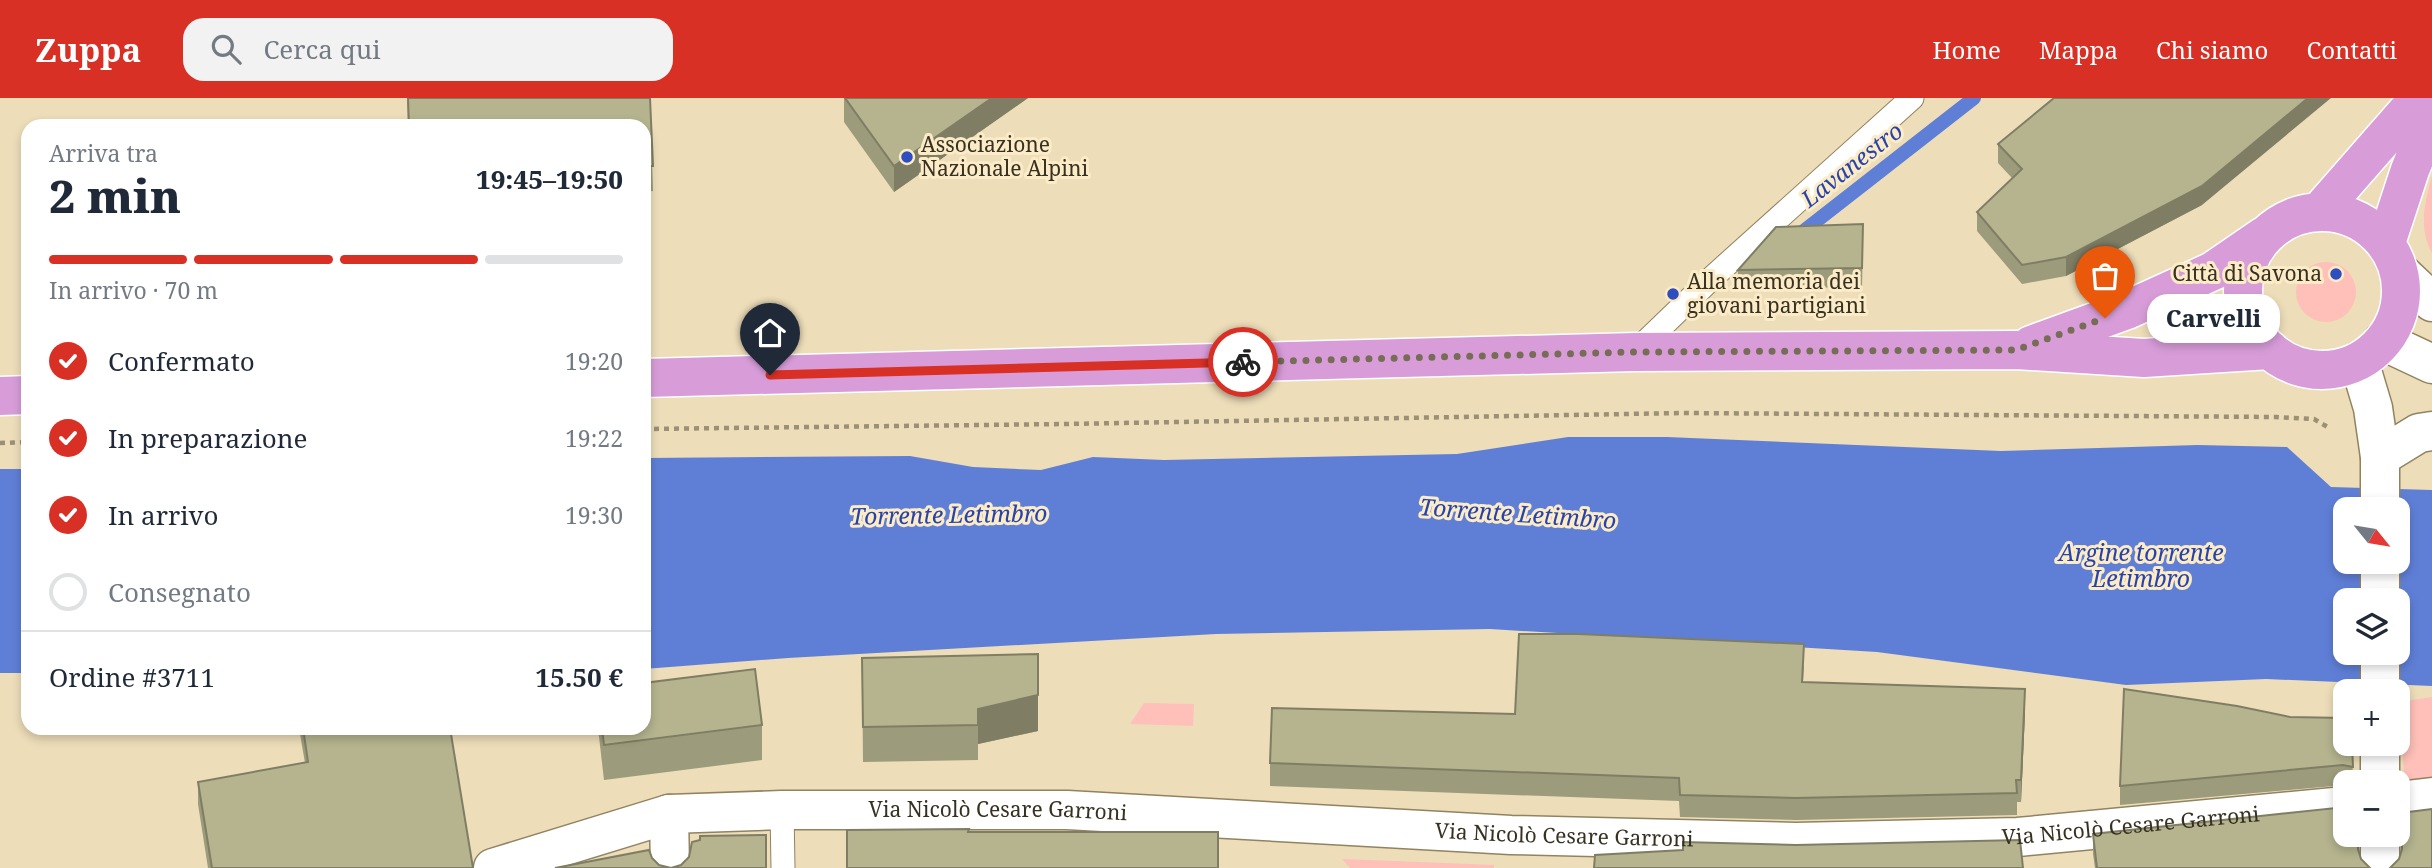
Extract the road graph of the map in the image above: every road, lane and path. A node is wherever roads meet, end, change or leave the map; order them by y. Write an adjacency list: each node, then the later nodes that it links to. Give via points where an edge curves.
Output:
1 (1912, 98): 11 (lane)
2 (2419, 98): 4 (main road)
3 (2432, 115): 6 (main road, via 2410,170)
4 (2320, 211): 5 (main road, via 2284,221); 6 (main road, via 2345,215 2368,226)
5 (2269, 232): 8 (main road, via 2213,271 2127,310); 9 (main road, via 2253,253 2244,278 2244,305 2253,330)
6 (2393, 258): 7 (street); 10 (main road, via 2401,296 2396,320)
7 (2432, 302)
8 (2016, 350): 9 (main road, via 2144,358); 11 (main road)
9 (2270, 350): 10 (main road, via 2312,370 2336,369)
10 (2371, 351): 12 (street); 21 (street)
11 (1635, 352): 13 (main road)
12 (2432, 364)
13 (651, 378)
14 (21, 395): 15 (main road)
15 (0, 396)
16 (651, 429): 18 (path, via 1722,413 2276,417 2314,419)
17 (2432, 431): 21 (street, via 2419,433)
18 (2336, 436)
19 (21, 442): 20 (path)
20 (0, 443)
21 (2380, 482)
22 (2432, 797): 23 (street)
23 (2410, 800)
24 (2333, 807): 25 (street, Via Nicolò Cesare Garroni, via 2018,837 1796,842 1537,836 1067,810)
25 (782, 810): 26 (street, Via Nicolò Cesare Garroni); 29 (lane)
26 (669, 814): 27 (street, Via Nicolò Cesare Garroni); 28 (street)
27 (493, 868)
28 (670, 868)
29 (783, 868)

